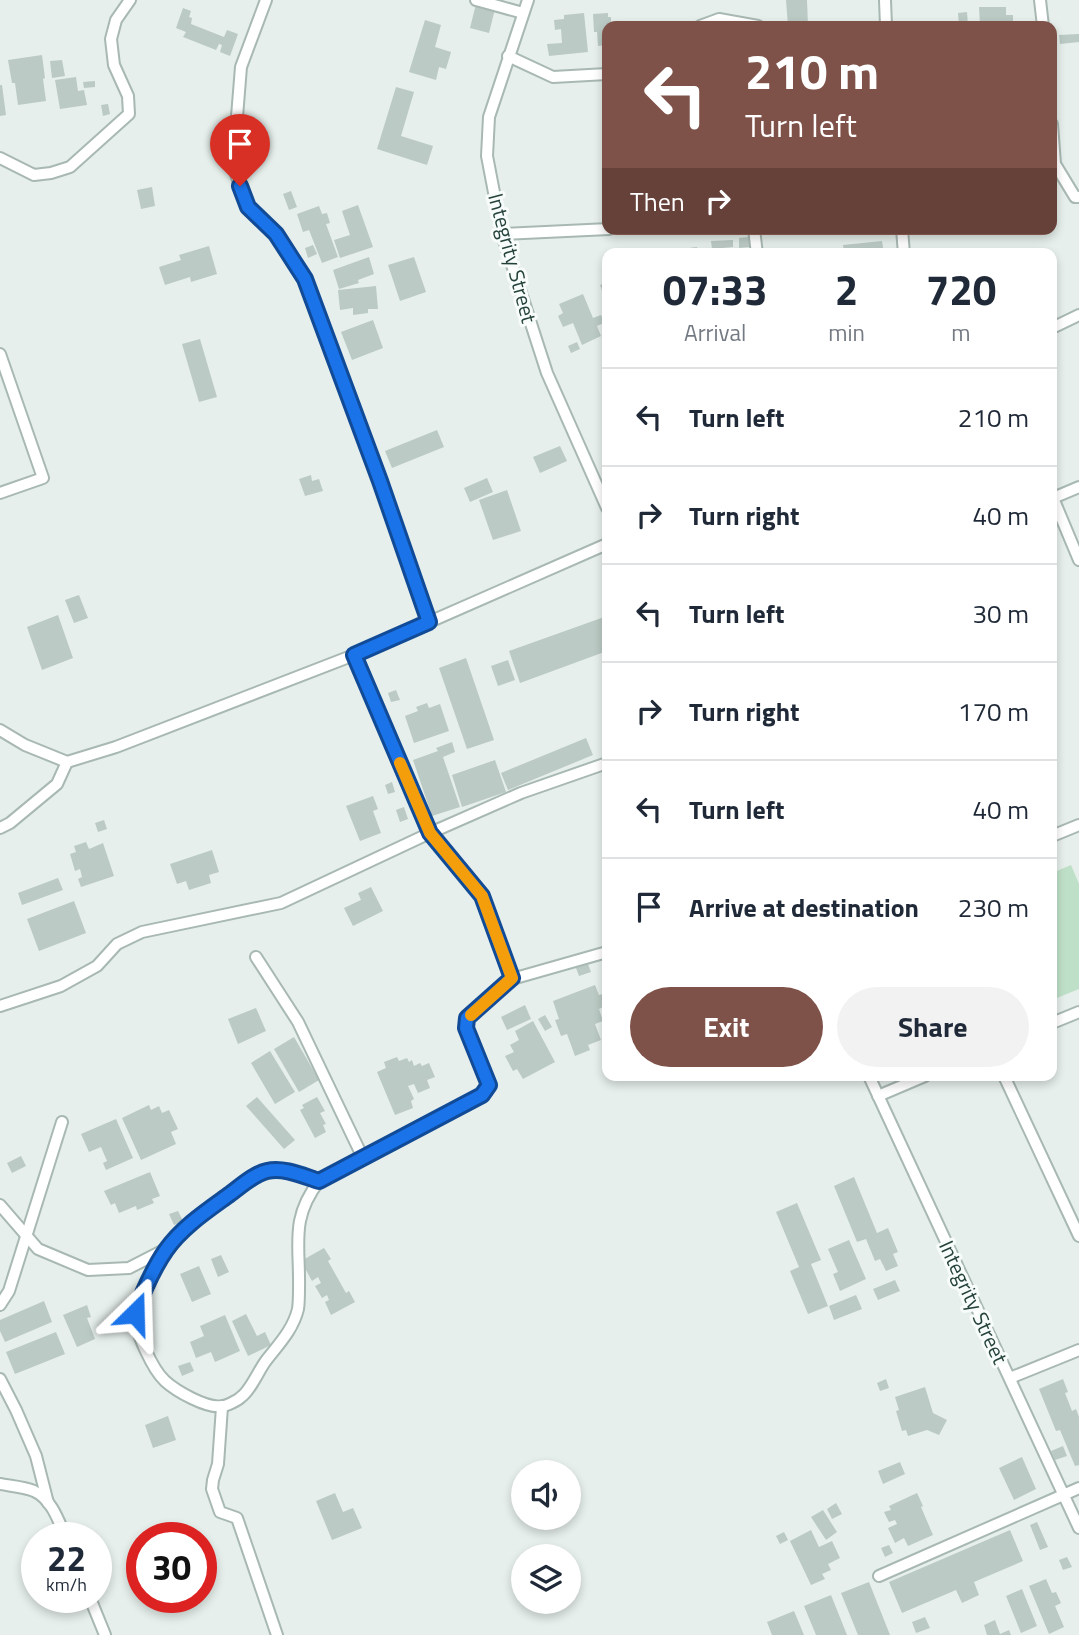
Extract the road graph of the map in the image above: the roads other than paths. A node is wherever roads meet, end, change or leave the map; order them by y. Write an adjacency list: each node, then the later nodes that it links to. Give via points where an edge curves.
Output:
1 (130, 0): 12 (street, via 116,20 111,39 129,114 70,167 34,175)
2 (266, 0): 27 (street, via 241,67 233,166 248,207 276,234 305,279)
3 (476, 0): 7 (street)
4 (528, 0): 7 (street, Integrity Street)
5 (885, 0): 8 (street)
6 (1040, 0): 9 (street)
7 (523, 13): 10 (street, Integrity Street)
8 (886, 21)
9 (1042, 21)
10 (508, 56): 11 (street, via 553,77); 16 (street, Integrity Street, via 489,117 487,156)
11 (602, 74)
12 (0, 158)
13 (1057, 167): 14 (street)
14 (1079, 197)
15 (602, 229): 16 (street)
16 (502, 234): 22 (street, Integrity Street, via 547,373)
17 (1079, 315): 18 (street)
18 (1057, 326)
19 (0, 354): 21 (street, via 43,478)
20 (1079, 487): 23 (street)
21 (0, 493)
22 (602, 497)
23 (1057, 497)
24 (1057, 508): 26 (street)
25 (602, 546): 27 (street)
26 (1079, 560)
27 (429, 622): 28 (street)
28 (354, 655): 30 (street); 34 (street)
29 (0, 730): 30 (street)
30 (67, 762): 33 (street, via 57,784)
31 (602, 765): 34 (street, via 521,793)
32 (1079, 825): 35 (street)
33 (0, 828)
34 (430, 833): 38 (street, via 482,896); 39 (street, via 281,903 142,932 117,944 97,966 61,986)
35 (1057, 834)
36 (602, 953): 38 (street)
37 (256, 957): 47 (street, via 298,1021)
38 (512, 978): 47 (street, via 467,1018 466,1028 489,1085 482,1095)
39 (0, 1006)
40 (1079, 1012): 41 (street)
41 (1057, 1021)
42 (871, 1081): 45 (street, Integrity Street)
43 (913, 1081): 45 (street)
44 (1006, 1081): 51 (street)
45 (878, 1096): 55 (street, Integrity Street)
46 (62, 1122): 50 (street)
47 (363, 1158): 48 (street)
48 (319, 1181): 52 (street, via 264,1171 191,1223); 57 (street, via 300,1216 298,1307 291,1329 243,1397)
49 (0, 1205): 50 (street)
50 (26, 1234): 52 (street, via 38,1249 88,1270 129,1268); 53 (street, via 9,1291)
51 (1079, 1236)
52 (166, 1249): 57 (street, via 135,1313 139,1333 163,1380 198,1402)
53 (0, 1305)
54 (1079, 1350): 55 (street)
55 (1010, 1378): 60 (street, Integrity Street)
56 (0, 1379): 61 (street, via 36,1456)
57 (222, 1406): 67 (street, via 212,1489 220,1512 237,1518)
58 (0, 1484): 61 (street, via 33,1491)
59 (1079, 1488): 60 (street)
60 (1064, 1494): 63 (street, Integrity Street); 64 (street)
61 (48, 1503): 62 (street)
62 (58, 1522)
63 (1079, 1528)
64 (880, 1576)
65 (96, 1613): 66 (street)
66 (105, 1635)
67 (277, 1635)

